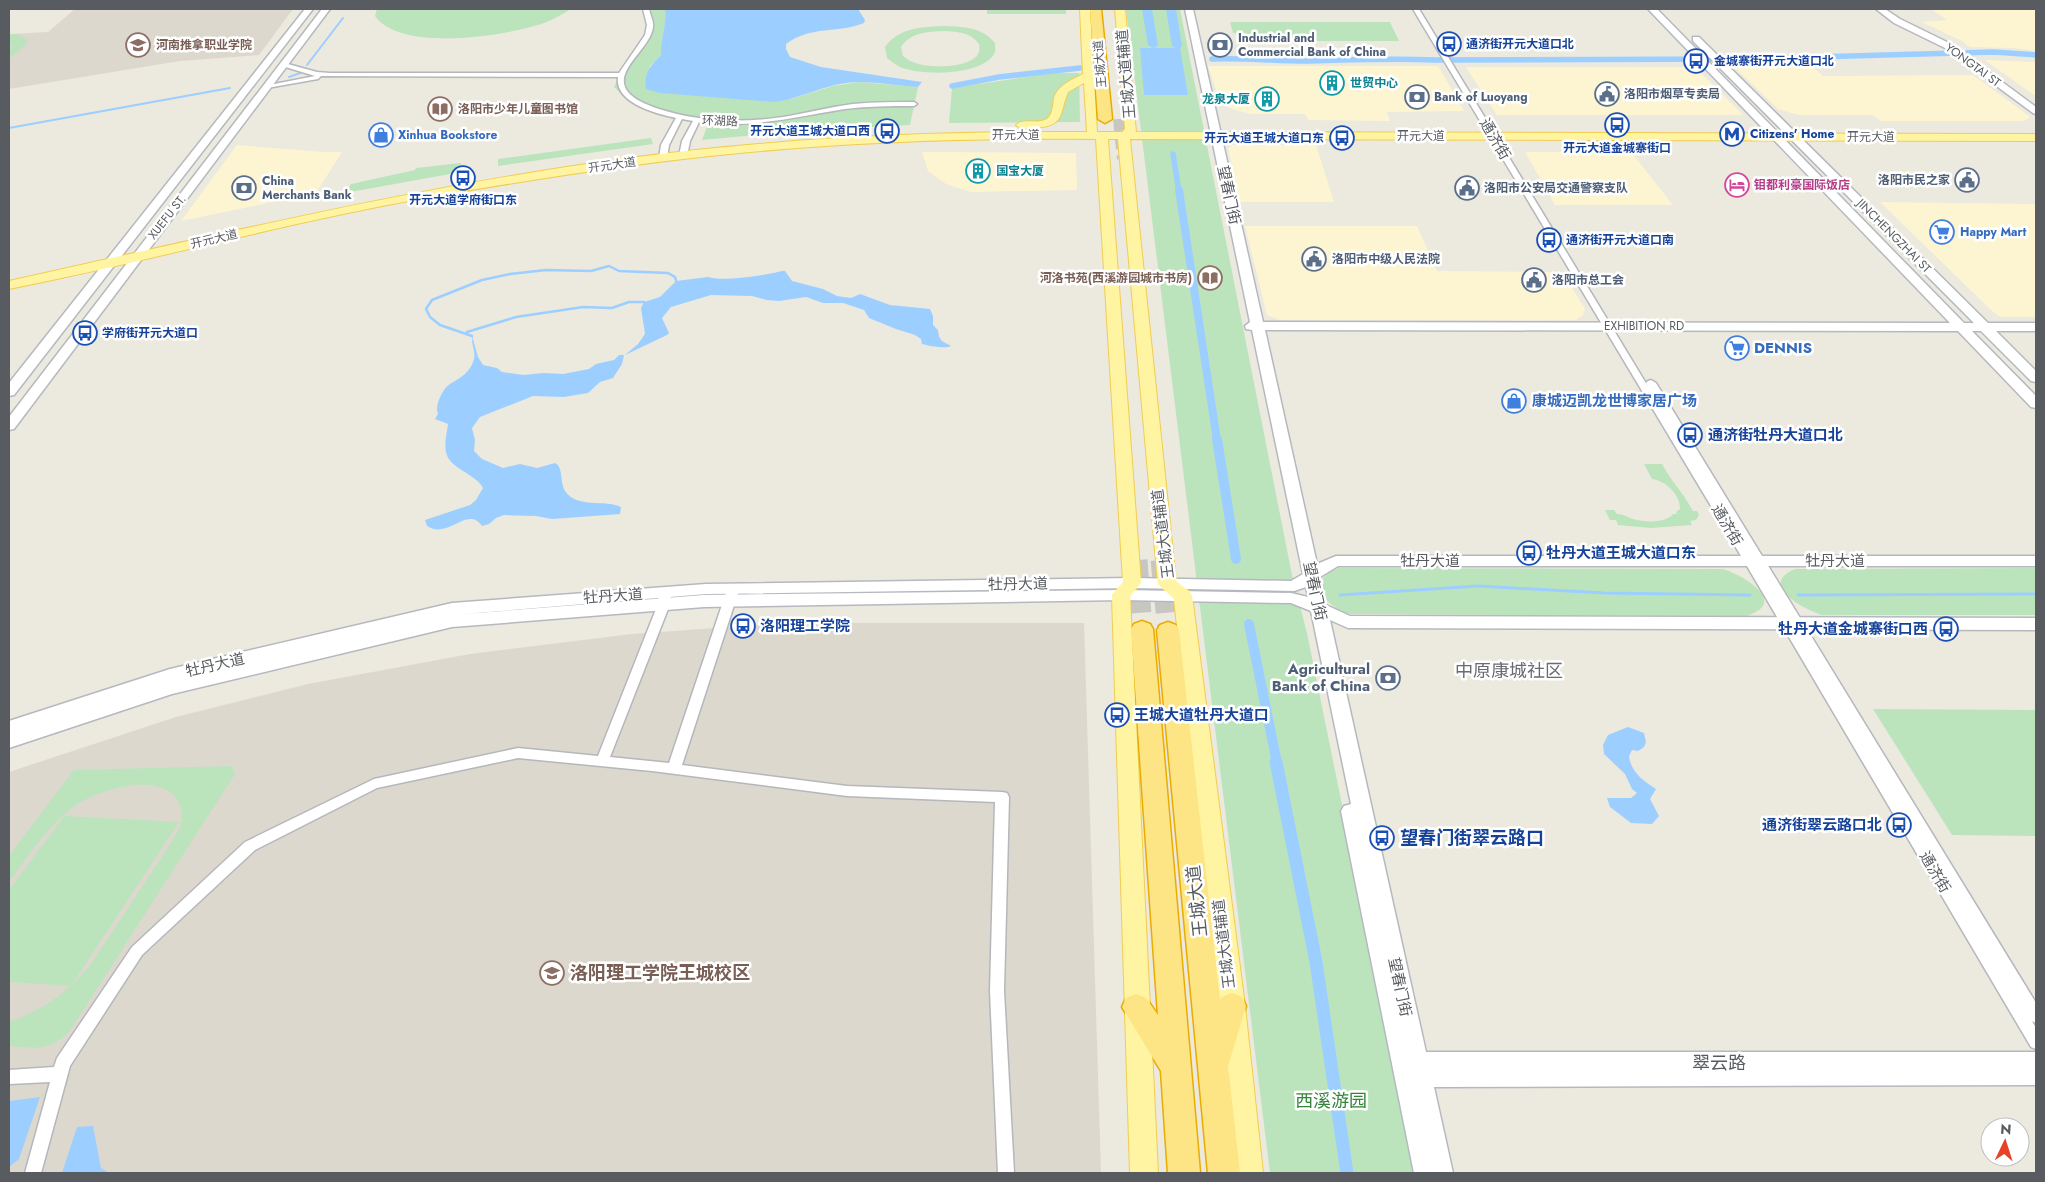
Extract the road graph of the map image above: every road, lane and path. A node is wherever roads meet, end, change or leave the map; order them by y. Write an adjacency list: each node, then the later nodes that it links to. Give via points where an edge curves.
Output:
1 (646, 9): 21 (street, via 650,26 646,39)
2 (1085, 9): 22 (main road)
3 (1095, 9): 28 (highway, 王城大道)
4 (1110, 9): 29 (highway, 王城大道)
5 (1120, 9): 36 (main road, 王城大道辅道)
6 (1184, 9): 37 (main road, 望春门街)
7 (1189, 9): 37 (main road, 望春门街)
8 (1416, 9): 17 (street, 通济街)
9 (1422, 9): 17 (street, 通济街)
10 (1652, 9): 39 (main road, JINCHENGZHAI ST)
11 (1880, 9): 16 (main road, YONGTAI ST, via 1897,21)
12 (1886, 9): 16 (main road, YONGTAI ST)
13 (306, 11): 14 (main road); 31 (main road, XUEFU ST.)
14 (325, 11): 19 (main road, XUEFU ST.)
15 (1687, 29): 40 (main road, JINCHENGZHAI ST)
16 (1951, 46): 18 (main road, YONGTAI ST)
17 (1444, 52): 38 (street, 通济街)
18 (1971, 61): 25 (main road, YONGTAI ST); 26 (main road, YONGTAI ST)
19 (284, 65): 20 (street); 23 (main road, XUEFU ST.)
20 (330, 75): 21 (street); 23 (street)
21 (621, 75): 27 (street, 环湖路, via 620,85 634,100)
22 (1089, 75): 34 (main road, via 1063,90 1056,116 1048,122 942,127); 35 (main road)
23 (267, 86): 32 (main road, XUEFU ST.)
24 (914, 104): 30 (street, 环湖路, via 854,106 765,121)
25 (2036, 106)
26 (2036, 111)
27 (680, 117): 30 (street, 环湖路); 43 (street, via 664,144)
28 (1106, 119)
29 (1119, 119)
30 (697, 120): 42 (street, via 686,141)
31 (213, 130): 32 (main road); 45 (main road, XUEFU ST.)
32 (234, 130): 44 (main road, XUEFU ST.)
33 (2036, 131): 40 (main road, 开元大道)
34 (921, 132): 35 (main road, 开元大道); 42 (main road, 开元大道, via 816,138)
35 (1097, 133): 36 (main road, 开元大道); 42 (main road, 开元大道, via 920,137); 61 (main road)
36 (1128, 133): 37 (main road, 开元大道); 62 (main road, 王城大道辅道)
37 (1213, 133): 38 (main road, 开元大道); 49 (main road, 望春门街)
38 (1494, 133): 39 (main road, 开元大道); 50 (street, 通济街)
39 (1773, 134): 40 (main road, 开元大道); 51 (main road, JINCHENGZHAI ST)
40 (1790, 134): 41 (main road, 开元大道); 52 (main road, JINCHENGZHAI ST)
41 (2036, 137)
42 (684, 153): 43 (main road, 开元大道)
43 (663, 156): 44 (main road, 开元大道, via 428,194)
44 (139, 253): 45 (main road, 开元大道); 57 (main road, XUEFU ST.)
45 (112, 259): 46 (main road, 开元大道); 47 (main road, 开元大道); 55 (main road, XUEFU ST.)
46 (9, 279)
47 (9, 286)
48 (2036, 327): 52 (main road, EXHIBITION RD)
49 (1255, 329): 50 (main road, EXHIBITION RD); 60 (main road, 望春门街)
50 (1613, 329): 51 (main road, EXHIBITION RD); 58 (street, 通济街)
51 (1964, 329): 52 (main road, EXHIBITION RD); 56 (main road, JINCHENGZHAI ST)
52 (1988, 329): 53 (main road, EXHIBITION RD); 54 (main road, JINCHENGZHAI ST)
53 (2036, 332)
54 (2036, 378)
55 (9, 392)
56 (2036, 404)
57 (9, 426)
58 (1754, 561): 59 (main road, 牡丹大道); 60 (main road, 牡丹大道, via 1336,561); 66 (street, 通济街)
59 (2036, 561)
60 (1307, 579): 62 (main road, 牡丹大道, via 1294,586); 65 (main road, 望春门街)
61 (1126, 589): 62 (main road, 牡丹大道); 63 (main road, 牡丹大道); 75 (main road)
62 (1175, 590): 65 (main road, 牡丹大道, via 1291,598); 74 (main road, 王城大道辅道)
63 (732, 595): 64 (main road, 牡丹大道); 73 (street)
64 (665, 598): 70 (main road, 牡丹大道, via 452,609 170,676); 71 (main road, 牡丹大道, via 452,621 170,688); 72 (street)
65 (1313, 604): 66 (main road, 牡丹大道, via 1348,622); 81 (main road, 望春门街)
66 (1791, 624): 67 (main road, 牡丹大道); 76 (street, 通济街); 77 (street, 通济街)
67 (2036, 624)
68 (1142, 629): 79 (highway, 王城大道)
69 (1168, 630): 80 (highway, 王城大道)
70 (9, 728)
71 (9, 741)
72 (602, 761): 73 (street); 82 (street, via 518,753 374,784 250,846 137,951 63,1064)
73 (674, 769): 86 (street, via 847,791 1002,797 996,991)
74 (1232, 1006): 80 (highway); 90 (main road, 王城大道辅道)
75 (1136, 1007): 79 (highway); 87 (main road)
76 (2036, 1016)
77 (2036, 1042)
78 (2036, 1062): 81 (main road, 翠云路)
79 (1176, 1067): 88 (highway, 王城大道)
80 (1214, 1067): 89 (highway, 王城大道)
81 (1411, 1069): 83 (main road, 翠云路); 91 (main road, 望春门街); 92 (main road, 望春门街)
82 (60, 1074): 84 (street); 85 (street)
83 (2036, 1075)
84 (9, 1077)
85 (33, 1173)
86 (1006, 1173)
87 (1144, 1173)
88 (1184, 1173)
89 (1224, 1173)
90 (1249, 1173)
91 (1426, 1173)
92 (1440, 1173)

